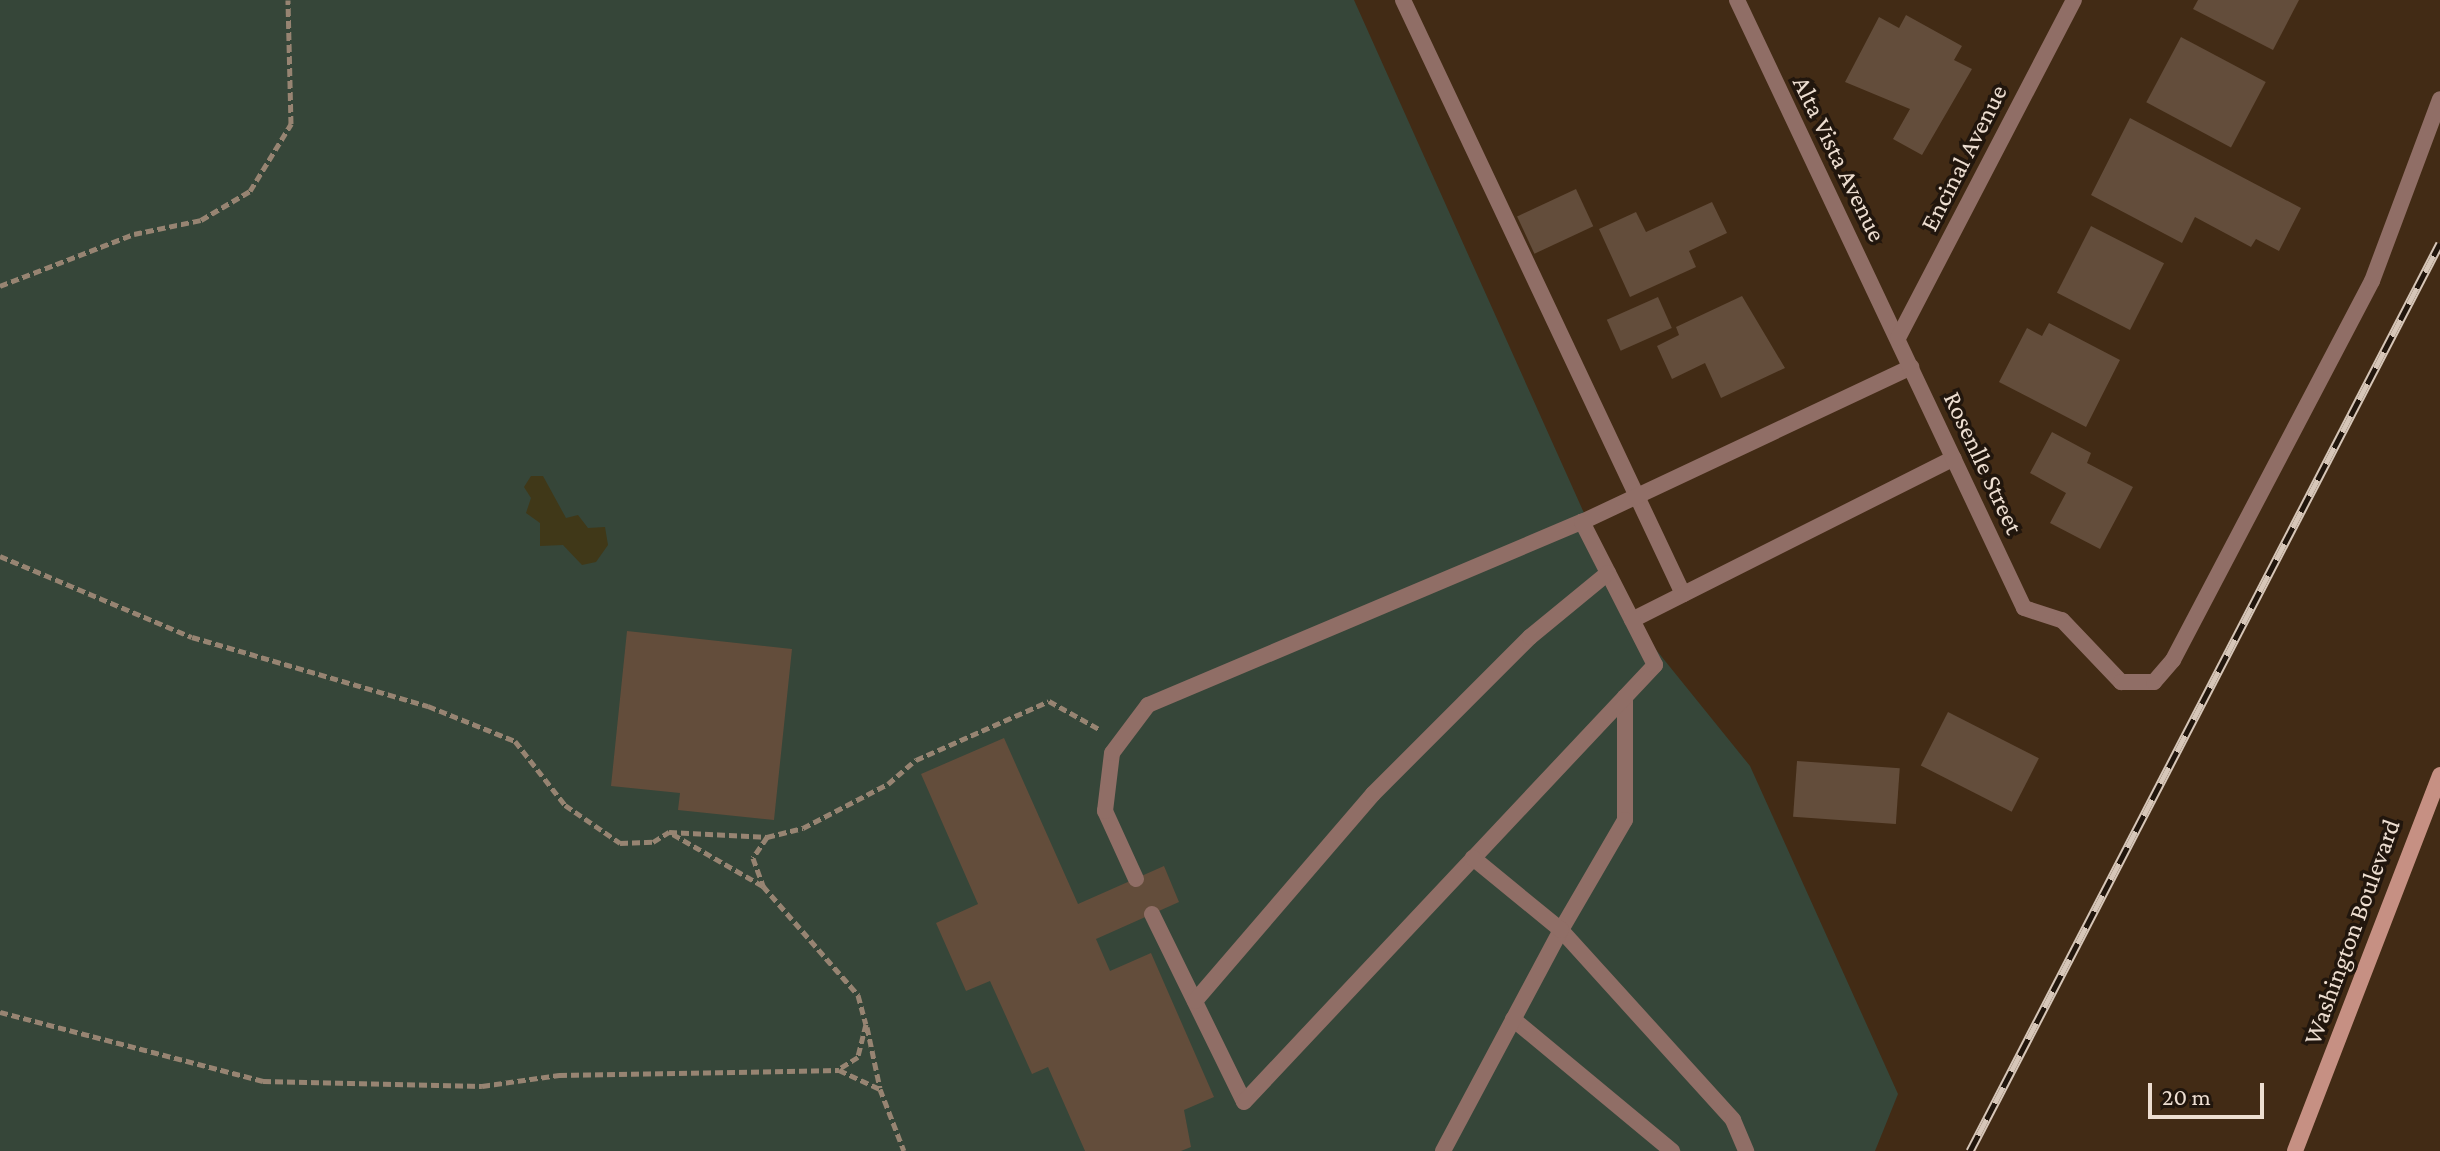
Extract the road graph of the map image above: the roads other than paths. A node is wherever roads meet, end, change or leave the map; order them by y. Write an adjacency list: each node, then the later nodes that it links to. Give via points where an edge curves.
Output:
1 (1403, 0): 8 (street)
2 (1737, 0): 5 (street, Alta Vista Avenue)
3 (2074, 0): 5 (street, Encinal Avenue)
4 (2440, 99): 7 (street, Rosenlle Street, via 2372,281 2173,660 2154,682 2121,682 2062,620 2024,608)
5 (1898, 338): 6 (street, Rosenlle Street)
6 (1911, 367): 7 (street, Rosenlle Street); 8 (street)
7 (1954, 458): 11 (street)
8 (1636, 495): 9 (street); 11 (street)
9 (1582, 522): 10 (street); 16 (street, via 1148,705 1112,753 1105,811)
10 (1608, 573): 12 (street); 19 (street, via 1530,637 1373,794)
11 (1683, 594): 12 (street)
12 (1632, 620): 13 (street, via 1655,665)
13 (1625, 697): 15 (street); 18 (street, via 1625,820)
14 (2440, 775): 24 (main road, Washington Boulevard)
15 (1473, 858): 18 (street); 19 (street, via 1244,1102)
16 (1136, 879)
17 (1152, 914): 19 (street)
18 (1561, 930): 20 (street); 23 (street, via 1733,1120)
19 (1195, 1001)
20 (1513, 1019): 21 (street); 22 (street)
21 (1673, 1149)
22 (1443, 1151)
23 (1746, 1151)
24 (2295, 1151)

